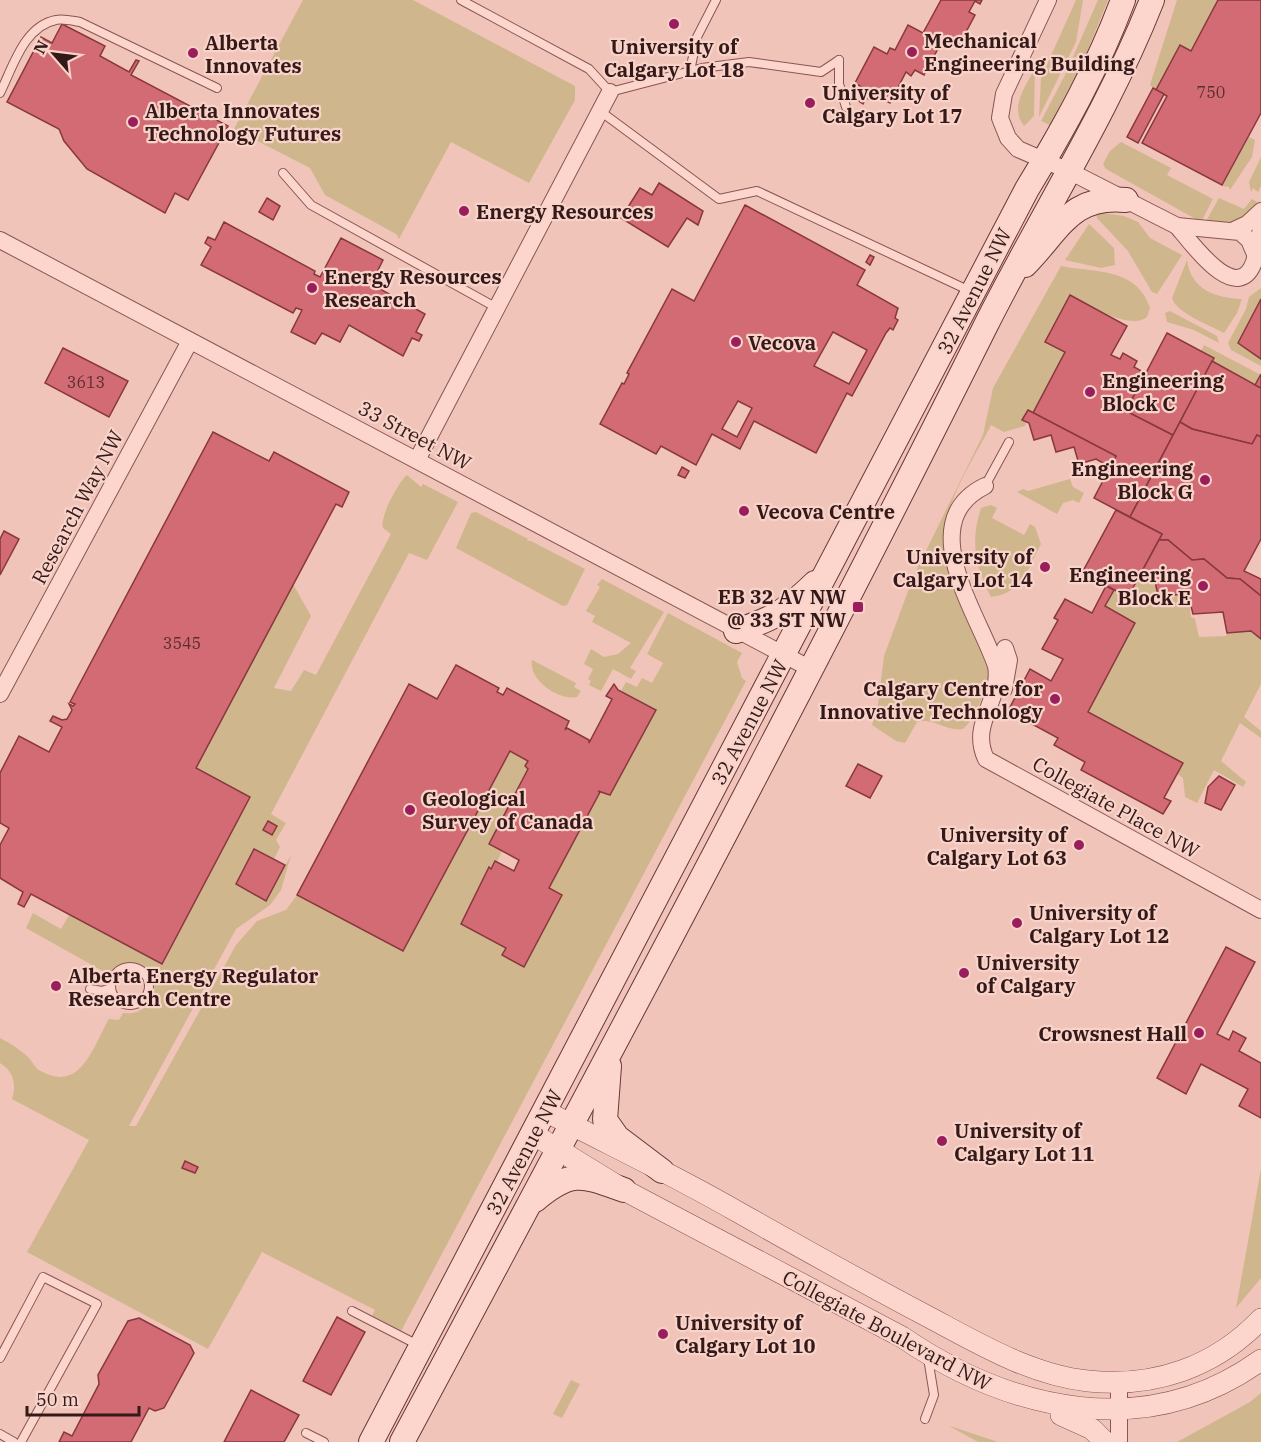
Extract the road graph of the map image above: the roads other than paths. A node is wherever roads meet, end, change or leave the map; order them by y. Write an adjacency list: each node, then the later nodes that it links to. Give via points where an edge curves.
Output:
1 (461, 0): 8 (lane, via 589,69)
2 (716, 0): 6 (lane, via 697,36)
3 (1048, 0): 12 (street, via 1000,109 1008,138 1018,149)
4 (1123, 0): 12 (main road, 32 Avenue NW, via 1095,69)
5 (1152, 0): 13 (main road, 32 Avenue NW, via 1115,87)
6 (690, 71): 8 (lane); 10 (lane, via 749,62 821,72 839,60 839,84)
7 (217, 88): 9 (lane, via 80,22 58,19 28,37)
8 (610, 92): 11 (street)
9 (0, 93)
10 (846, 107)
11 (600, 111): 23 (lane, via 719,199 757,191); 24 (street)
12 (1045, 161): 13 (street); 23 (main road, 32 Avenue NW)
13 (1069, 171): 15 (street); 22 (main road, 32 Avenue NW)
14 (283, 173): 24 (lane, via 311,205)
15 (1126, 200): 17 (street); 22 (main road, via 1109,198 1084,204)
16 (1261, 211): 19 (street)
17 (1177, 226): 19 (street); 21 (street, via 1222,275 1240,276 1249,270)
18 (1261, 229): 21 (street)
19 (1232, 231): 21 (street, via 1246,236)
20 (0, 240): 25 (street, 33 Street NW)
21 (1255, 254)
22 (1006, 284): 33 (main road, 32 Avenue NW, via 915,468)
23 (974, 293): 29 (main road, 32 Avenue NW)
24 (497, 308): 27 (street)
25 (190, 340): 27 (street, 33 Street NW); 34 (street, Research Way NW)
26 (1009, 441): 28 (lane)
27 (417, 460): 30 (street, 33 Street NW)
28 (985, 486): 35 (street, Collegiate Place NW, via 970,493 963,502 952,537 956,575 996,666 995,690)
29 (830, 569): 30 (main road, via 788,609 771,620); 32 (main road, 32 Avenue NW)
30 (736, 631): 32 (street, 33 Street NW)
31 (1005, 648): 35 (street, Collegiate Place NW, via 1008,678)
32 (783, 655): 33 (street, 33 Street NW); 40 (main road, 32 Avenue NW)
33 (809, 668): 39 (main road, 32 Avenue NW)
34 (0, 694)
35 (984, 723): 36 (street, Collegiate Place NW, via 979,738 986,759)
36 (1261, 910)
37 (111, 988): 37 (lane, via 121,1003 134,1005 145,999 148,981 141,970 129,967 117,971); 38 (lane)
38 (90, 989)
39 (609, 1055): 41 (main road, 32 Avenue NW); 44 (main road, via 604,1120 618,1137)
40 (545, 1111): 41 (street, Collegiate Boulevard NW); 42 (main road, 32 Avenue NW)
41 (572, 1125): 43 (main road, 32 Avenue NW); 44 (street, Collegiate Boulevard NW)
42 (533, 1134): 43 (street, Collegiate Boulevard NW); 49 (main road, 32 Avenue NW)
43 (559, 1149): 45 (street, Collegiate Boulevard NW); 46 (main road, 32 Avenue NW)
44 (662, 1171): 53 (street, Collegiate Boulevard NW, via 992,1350 1069,1377)
45 (624, 1190): 46 (main road, via 587,1177 564,1179); 50 (street, Collegiate Boulevard NW, via 902,1337)
46 (529, 1206): 63 (main road, 32 Avenue NW)
47 (352, 1311): 49 (lane)
48 (1261, 1319): 53 (street, Collegiate Boulevard NW, via 1236,1342 1199,1365 1159,1378)
49 (421, 1347): 62 (main road, 32 Avenue NW)
50 (927, 1354): 54 (street, Collegiate Boulevard NW, via 992,1387); 56 (lane, via 934,1395)
51 (0, 1358): 60 (lane, via 43,1277 97,1304)
52 (1261, 1360): 55 (street, Collegiate Boulevard NW, via 1222,1386 1189,1400 1152,1410)
53 (1119, 1382): 55 (street)
54 (1033, 1402): 55 (street, Collegiate Boulevard NW, via 1078,1411); 64 (street, via 1092,1429)
55 (1118, 1413): 65 (street)
56 (925, 1419)
57 (306, 1432): 61 (lane)
58 (0, 1434): 59 (lane)
59 (14, 1442)
60 (21, 1442)
61 (324, 1442)
62 (371, 1442)
63 (402, 1442)
64 (1105, 1442)
65 (1119, 1442)

